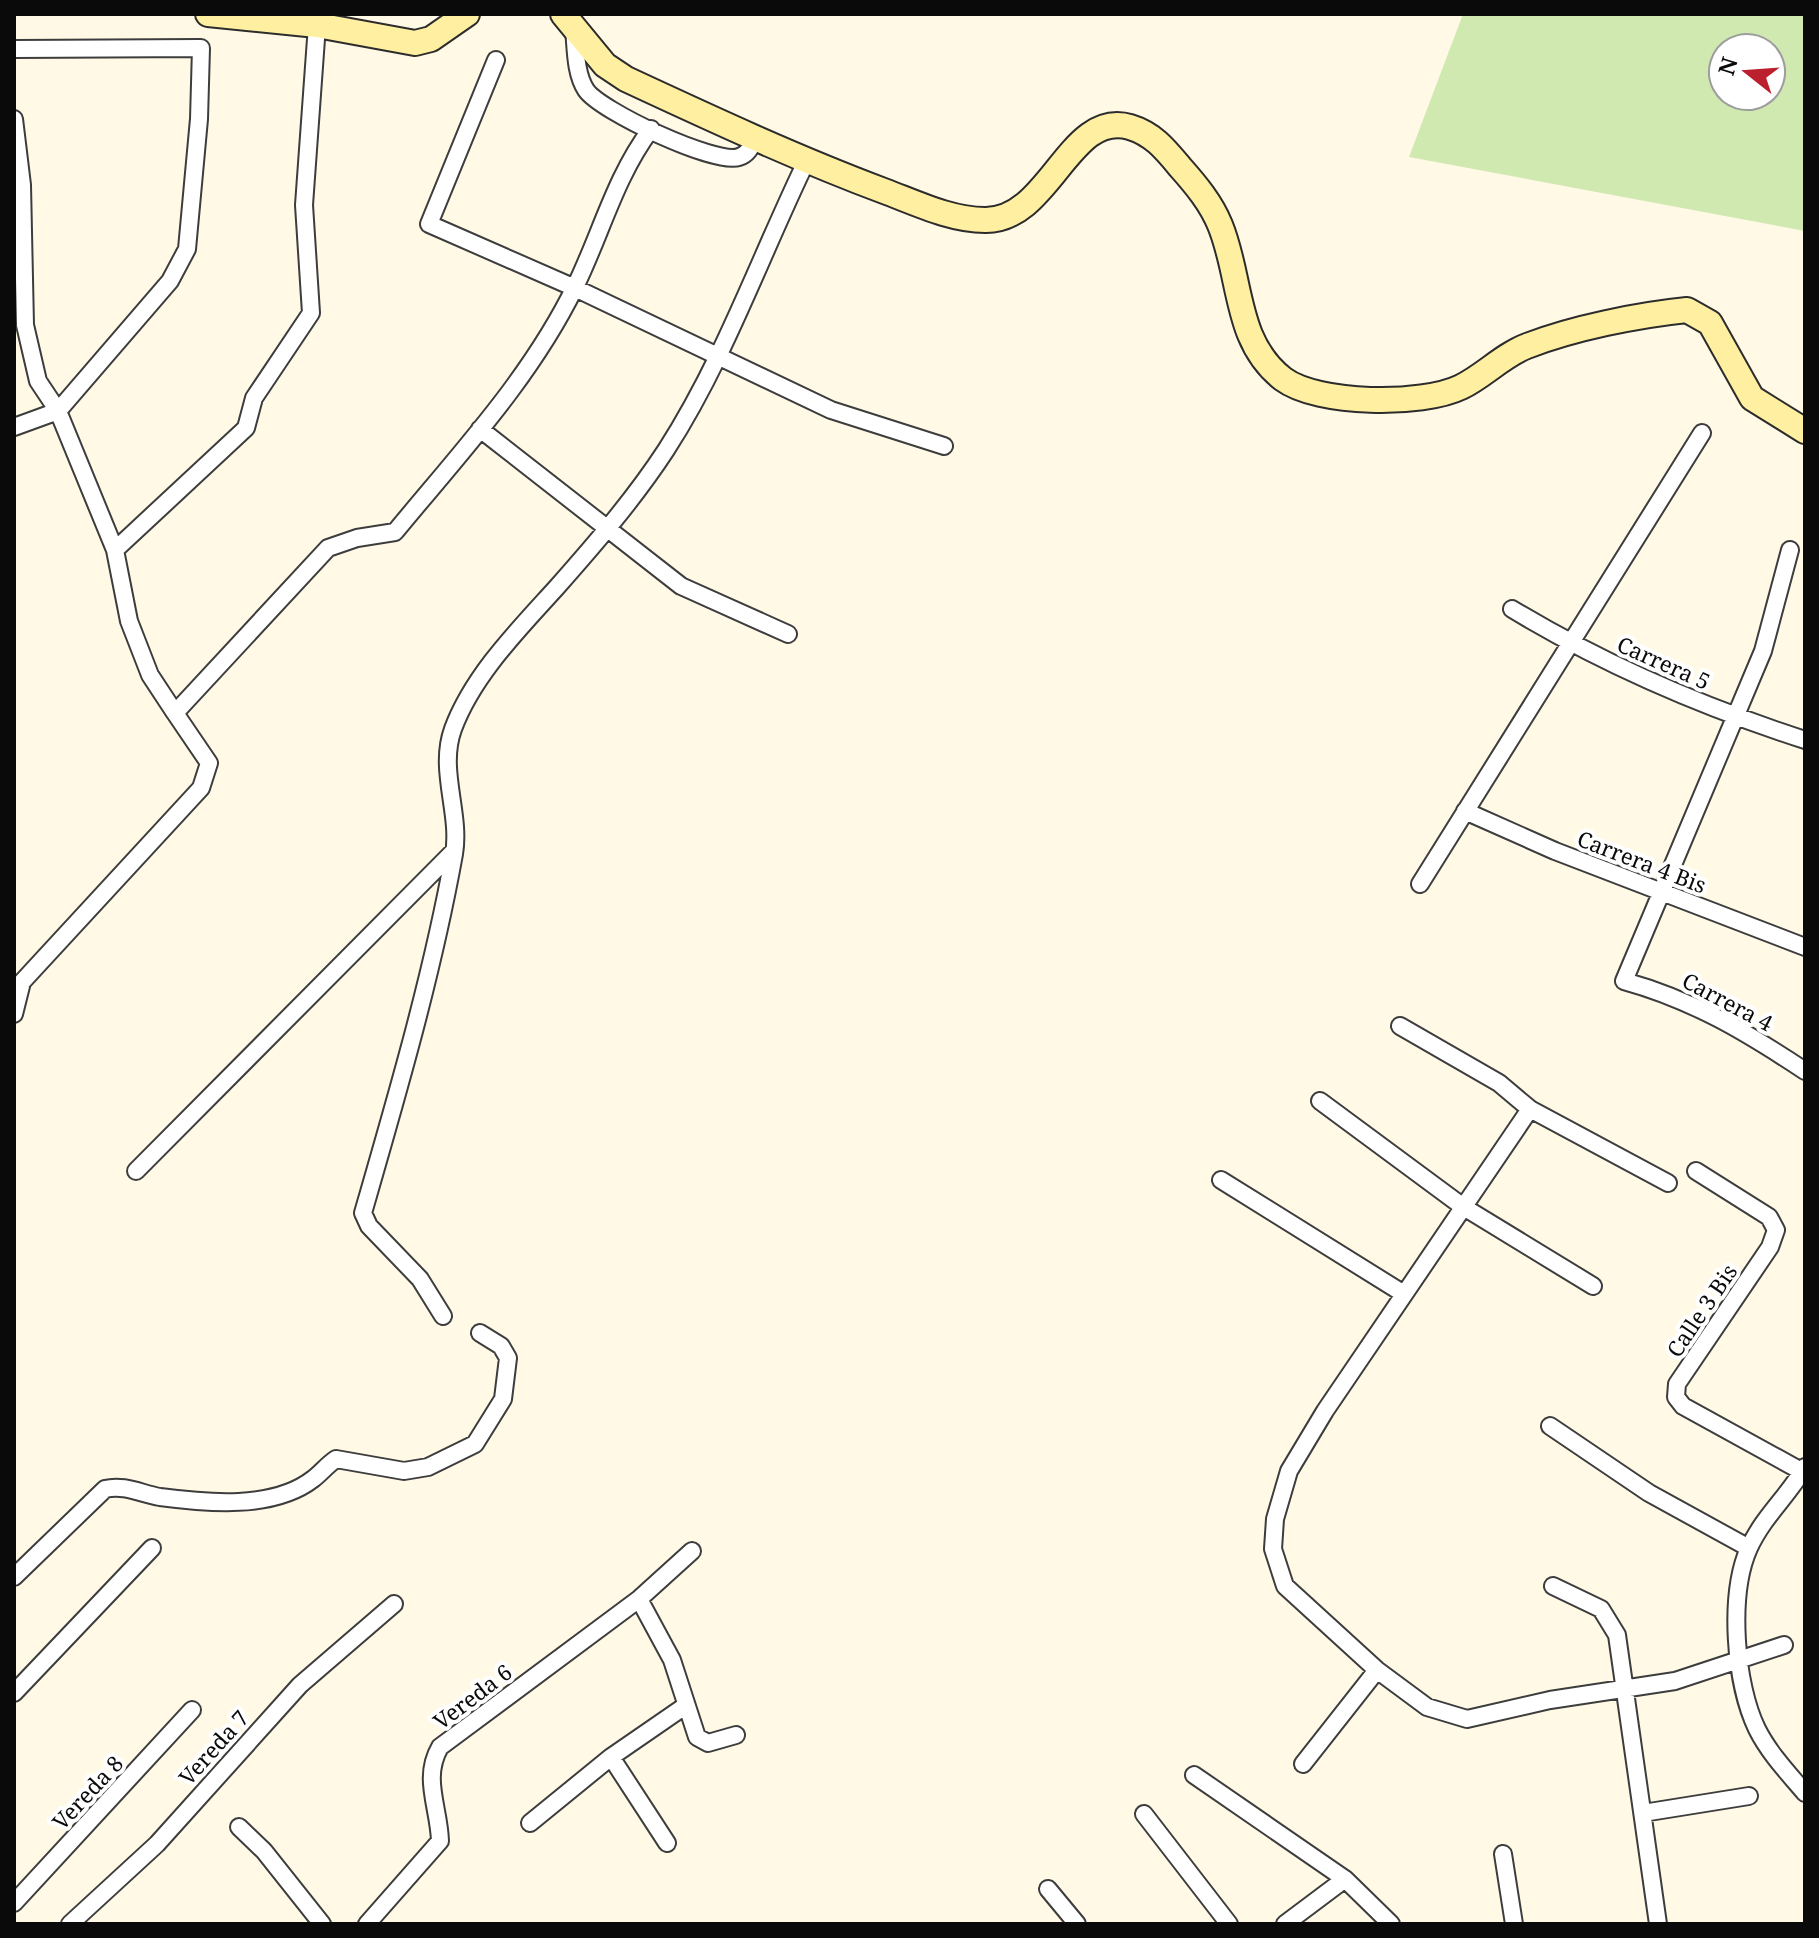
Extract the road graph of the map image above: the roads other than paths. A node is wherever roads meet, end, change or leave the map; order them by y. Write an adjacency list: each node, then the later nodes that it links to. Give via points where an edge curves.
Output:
1 (208, 14): 4 (main road)
2 (467, 14): 4 (main road, via 431,39 415,43)
3 (568, 21): 8 (street, via 587,91); 9 (main road, via 605,65 626,79)
4 (317, 25): 20 (street, via 304,205 311,313 254,398 246,428)
5 (14, 49): 13 (street, via 201,48 187,249 170,281)
6 (496, 60): 11 (street, via 429,224)
7 (14, 119): 13 (street, via 22,185 25,325 38,381)
8 (651, 129): 9 (street, via 730,158 744,155); 11 (street, via 631,156)
9 (755, 139): 10 (main road)
10 (806, 162): 12 (street); 16 (main road, via 950,215 985,220 1005,217 1027,203 1097,129 1131,127 1160,143 1212,206 1253,347 1288,382 1364,401 1434,397 1462,387 1526,346 1687,310 1710,323 1752,398)
11 (575, 288): 12 (street); 15 (street, via 524,375)
12 (717, 358): 18 (street, via 831,410); 19 (street, via 666,449)
13 (58, 411): 14 (street); 20 (street)
14 (14, 427)
15 (480, 429): 19 (street); 25 (street, via 395,532 328,548)
16 (1805, 431)
17 (1702, 433): 24 (street)
18 (944, 446)
19 (607, 530): 23 (street, via 681,586); 29 (street, via 510,639 454,728 447,755)
20 (115, 550): 25 (street, via 129,621 150,675)
21 (1790, 550): 26 (street, via 1767,640)
22 (1512, 609): 24 (street, Carrera 5)
23 (788, 634)
24 (1570, 644): 26 (street, Carrera 5); 28 (street)
25 (175, 713): 33 (street, via 209,763 201,788 22,982)
26 (1735, 718): 27 (street, Carrera 5); 31 (street)
27 (1805, 740)
28 (1465, 811): 30 (street); 31 (street, Carrera 4 Bis)
29 (455, 850): 38 (street); 45 (street, via 403,1076 363,1213 420,1279)
30 (1420, 884)
31 (1661, 891): 32 (street, Carrera 4 Bis); 35 (street, Carrera 4, via 1624,981 1673,994)
32 (1805, 947)
33 (14, 1014)
34 (1400, 1026): 37 (street, via 1499,1083)
35 (1805, 1071)
36 (1320, 1101): 42 (street)
37 (1530, 1109): 41 (street); 42 (street)
38 (136, 1171)
39 (1696, 1171): 48 (street, Calle 3 Bis, via 1769,1217 1776,1230 1770,1247 1677,1384 1676,1397 1683,1406)
40 (1221, 1180): 44 (street)
41 (1668, 1183)
42 (1462, 1206): 43 (street); 44 (street)
43 (1593, 1286)
44 (1404, 1294): 58 (street, via 1289,1471 1275,1519 1273,1549 1285,1586)
45 (443, 1316)
46 (480, 1333): 52 (street, via 501,1346 508,1358 503,1399 475,1444 428,1467 404,1471 336,1459 312,1480 284,1492 218,1504 116,1486 105,1489)
47 (1550, 1426): 50 (street, via 1649,1493)
48 (1804, 1470): 50 (street, via 1768,1514)
49 (152, 1548): 60 (street)
50 (1749, 1548): 57 (street, via 1738,1586)
51 (692, 1551): 54 (street, Vereda 6)
52 (14, 1577)
53 (1553, 1586): 59 (street, via 1601,1609 1617,1635)
54 (639, 1599): 61 (street, via 672,1660); 80 (street, Vereda 6, via 440,1747 430,1777 440,1841)
55 (394, 1604): 78 (street, Vereda 7, via 300,1685 157,1844)
56 (1784, 1645): 57 (street)
57 (1739, 1660): 59 (street, via 1675,1681); 67 (street, via 1757,1728)
58 (1377, 1670): 59 (street, via 1427,1707 1467,1719); 65 (street)
59 (1625, 1689): 69 (street)
60 (14, 1693)
61 (685, 1706): 63 (street, via 697,1737 708,1743); 64 (street)
62 (192, 1710): 77 (street, Vereda 8)
63 (736, 1735)
64 (611, 1757): 71 (street); 73 (street)
65 (1303, 1764)
66 (1194, 1775): 75 (street)
67 (1805, 1793)
68 (1749, 1796): 69 (street)
69 (1643, 1813): 86 (street)
70 (1144, 1814): 82 (street)
71 (530, 1823)
72 (239, 1827): 79 (street)
73 (667, 1843)
74 (1503, 1854): 85 (street)
75 (1345, 1879): 83 (street); 84 (street)
76 (1048, 1889): 81 (street)
77 (14, 1903)
78 (70, 1924)
79 (322, 1924)
80 (367, 1924)
81 (1077, 1924)
82 (1229, 1924)
83 (1285, 1924)
84 (1391, 1924)
85 (1514, 1924)
86 (1658, 1924)

